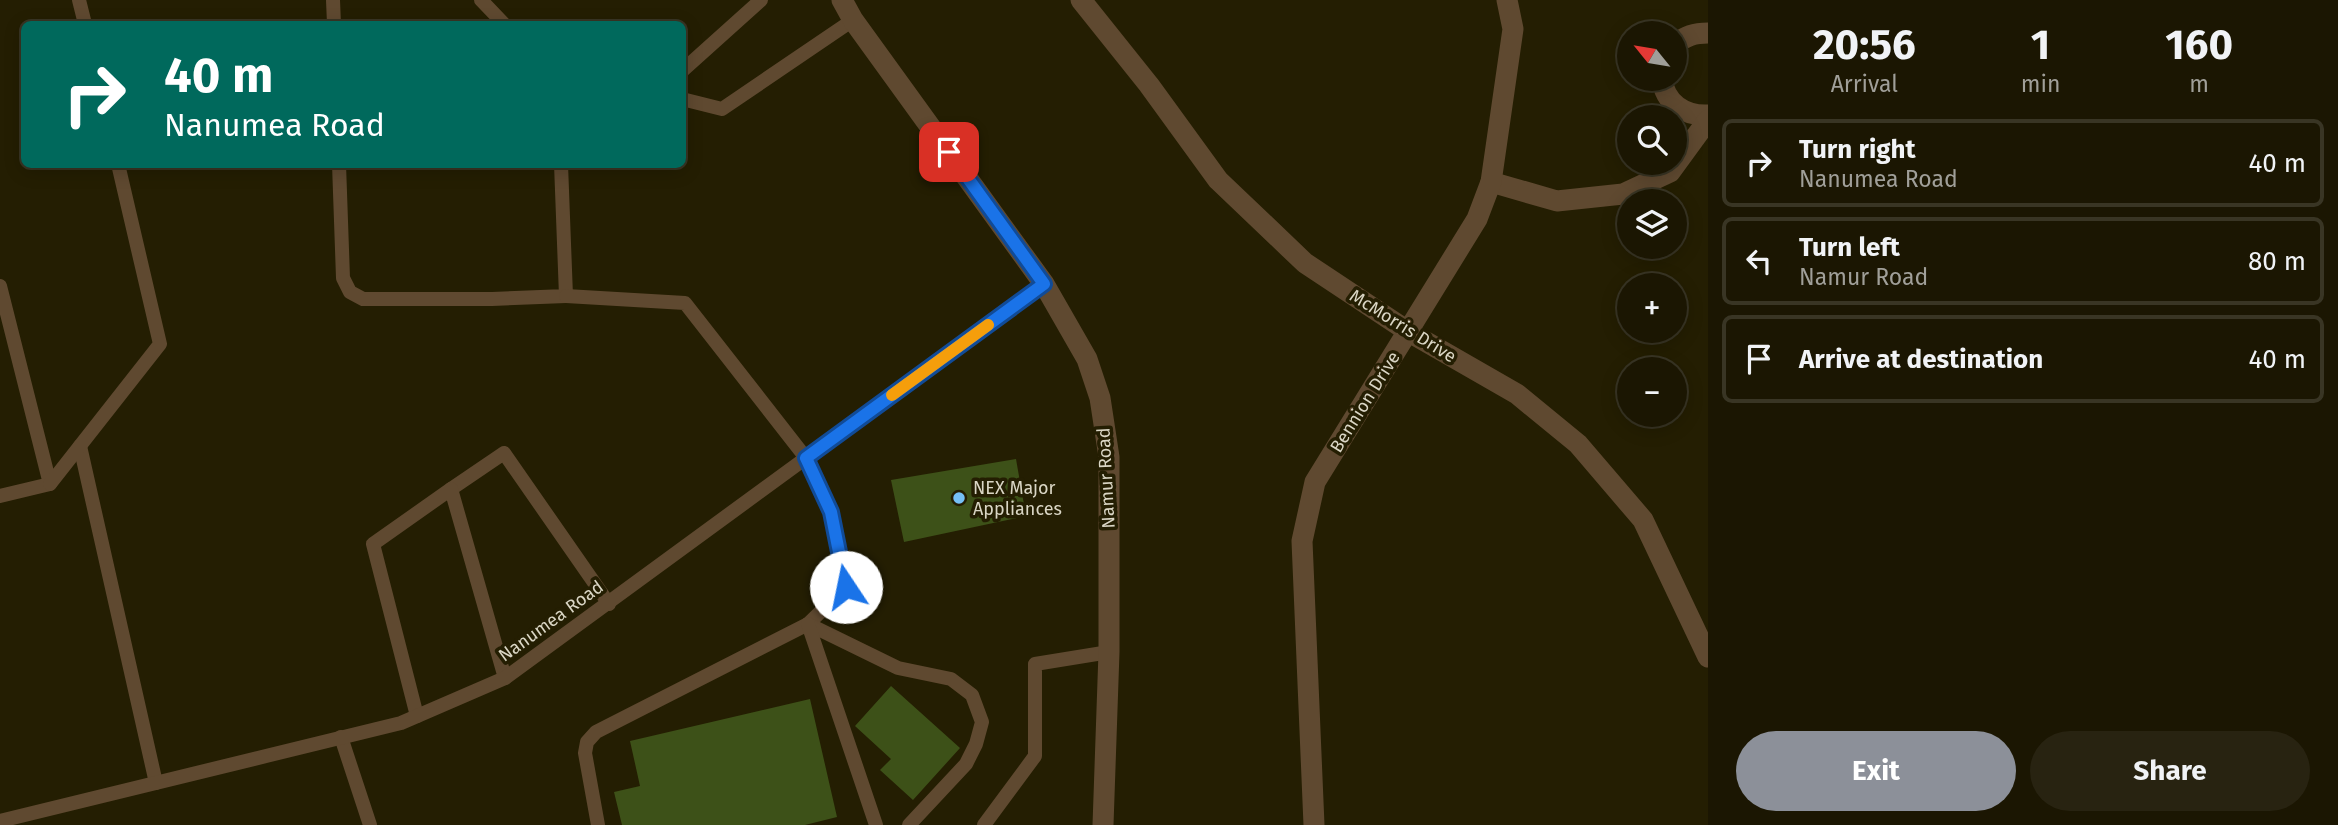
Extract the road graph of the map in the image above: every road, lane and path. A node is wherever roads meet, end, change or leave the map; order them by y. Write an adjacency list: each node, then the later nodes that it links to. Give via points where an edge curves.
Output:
1 (79, 0): 9 (lane)
2 (333, 0): 10 (lane)
3 (481, 0): 11 (lane)
4 (761, 0): 14 (lane)
5 (842, 0): 8 (street, Namur Road)
6 (1081, 0): 25 (street, McMorris Drive, via 1218,180 1305,263)
7 (1507, 0): 21 (street, Bennion Drive, via 1513,29)
8 (853, 20): 16 (lane, via 722,109); 22 (street, Namur Road)
9 (84, 21)
10 (334, 21)
11 (501, 21)
12 (1708, 33): 13 (street)
13 (1687, 36)
14 (686, 67)
15 (1666, 91): 17 (street, via 1686,112)
16 (686, 100)
17 (1708, 117): 21 (street, via 1670,172 1623,194 1557,201)
18 (119, 168): 26 (lane, via 160,344)
19 (339, 168): 24 (lane, via 343,278 350,292 363,299)
20 (561, 168): 24 (lane)
21 (1491, 182): 25 (street, Bennion Drive, via 1477,219)
22 (1044, 284): 27 (lane, Nanumea Road); 33 (street, Namur Road, via 1087,359 1100,398 1109,457)
23 (0, 286): 28 (lane)
24 (566, 296): 27 (lane, via 685,303)
25 (1409, 332): 34 (street, McMorris Drive, via 1517,394 1578,444 1643,520); 46 (street, Bennion Drive, via 1315,482 1302,541)
26 (80, 446): 28 (lane); 38 (lane)
27 (806, 458): 31 (lane, Nanumea Road); 32 (lane, via 831,512 846,587)
28 (50, 484): 30 (lane)
29 (451, 489): 31 (lane, via 504,453); 35 (lane); 36 (lane, via 373,544)
30 (0, 496)
31 (610, 604): 35 (lane, Nanumea Road)
32 (808, 624): 41 (lane, via 596,732 585,753); 42 (lane); 43 (lane, via 898,667 951,679 972,695 982,722 976,744 966,764)
33 (1109, 652): 44 (lane, via 1035,664 1035,756); 45 (street, Namur Road)
34 (1708, 657)
35 (505, 678): 36 (lane, Nanumea Road)
36 (417, 716): 37 (lane, Nanumea Road)
37 (341, 737): 38 (lane, Nanumea Road); 40 (lane)
38 (156, 783): 39 (lane, Nanumea Road)
39 (0, 821)
40 (369, 825)
41 (598, 825)
42 (876, 825)
43 (909, 825)
44 (984, 825)
45 (1103, 825)
46 (1314, 825)

